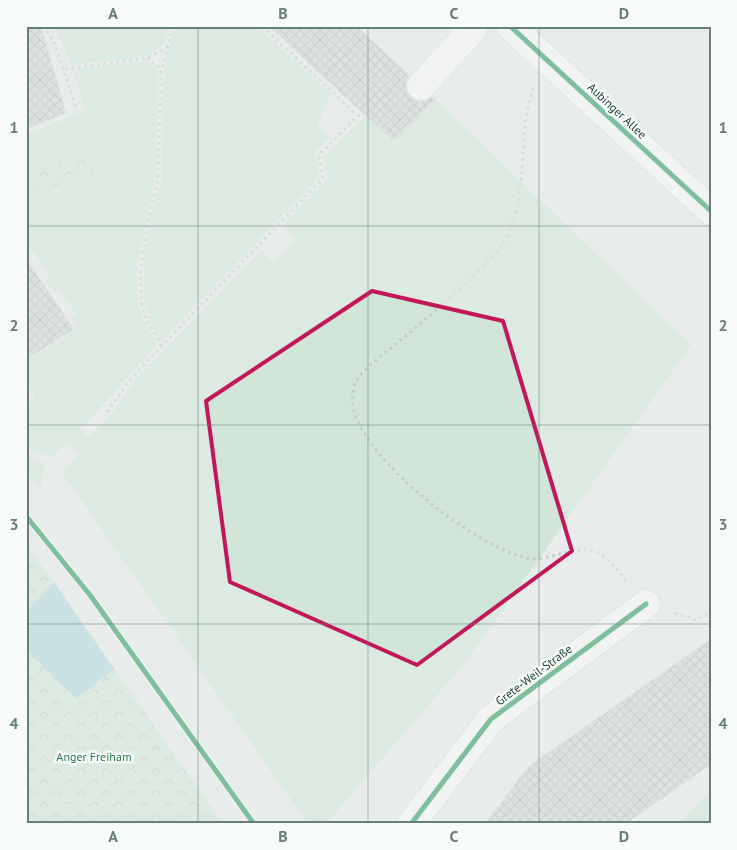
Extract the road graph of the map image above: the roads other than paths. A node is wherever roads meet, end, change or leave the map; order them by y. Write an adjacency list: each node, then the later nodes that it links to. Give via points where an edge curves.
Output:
1 (510, 26): 4 (street, Aubinger Allee)
2 (472, 30): 3 (street)
3 (421, 86)
4 (711, 211)
5 (646, 604): 6 (street, Grete-Weil-Straße, via 491,719)
6 (411, 824)

